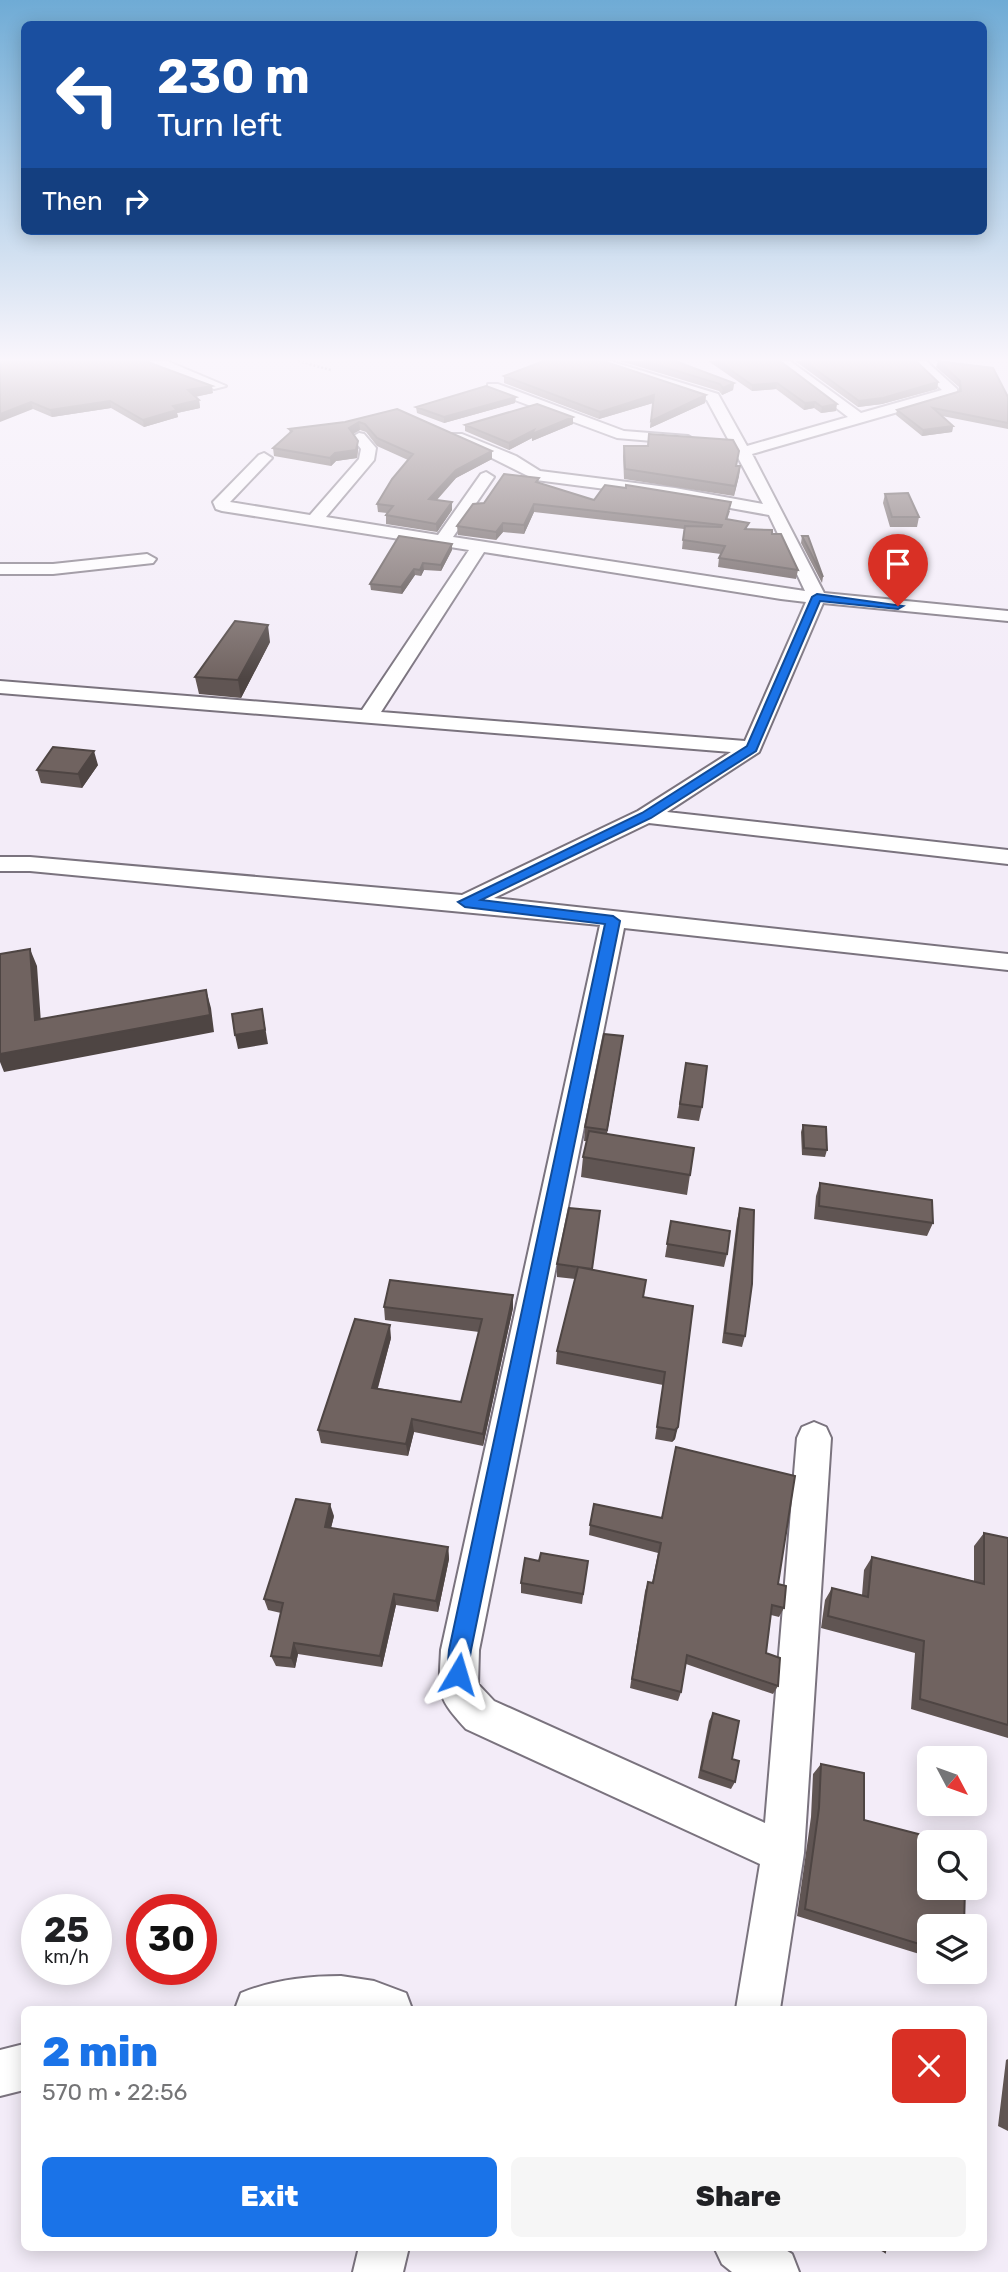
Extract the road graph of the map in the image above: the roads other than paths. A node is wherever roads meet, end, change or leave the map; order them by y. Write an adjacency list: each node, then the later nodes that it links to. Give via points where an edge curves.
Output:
1 (255, 467): 7 (street, via 222,506)
2 (360, 467): 7 (street)
3 (524, 467): 6 (street, via 536,475)
4 (749, 467): 6 (street)
5 (486, 477): 8 (street)
6 (775, 511): 12 (street)
7 (313, 522): 8 (street)
8 (442, 541): 9 (street)
9 (480, 547): 12 (street); 15 (street)
10 (147, 559): 11 (street, via 53,569)
11 (0, 569)
12 (817, 597): 13 (street); 16 (street)
13 (1008, 616)
14 (0, 687): 15 (street)
15 (369, 715): 16 (street)
16 (752, 748): 17 (street)
17 (646, 816): 18 (street); 20 (street)
18 (1008, 857)
19 (0, 864): 20 (street)
20 (465, 902): 21 (street)
21 (613, 921): 22 (street); 24 (street, via 460,1650 458,1691 480,1715)
22 (1008, 962)
23 (814, 1438): 24 (street)
24 (783, 1853): 27 (street)
25 (270, 2006): 26 (street, via 303,1998 371,2001)
26 (383, 2006)
27 (758, 2006)
28 (21, 2068): 29 (street)
29 (0, 2073)
30 (383, 2251): 32 (street)
31 (745, 2251): 33 (street)
32 (378, 2272)
33 (774, 2272)

